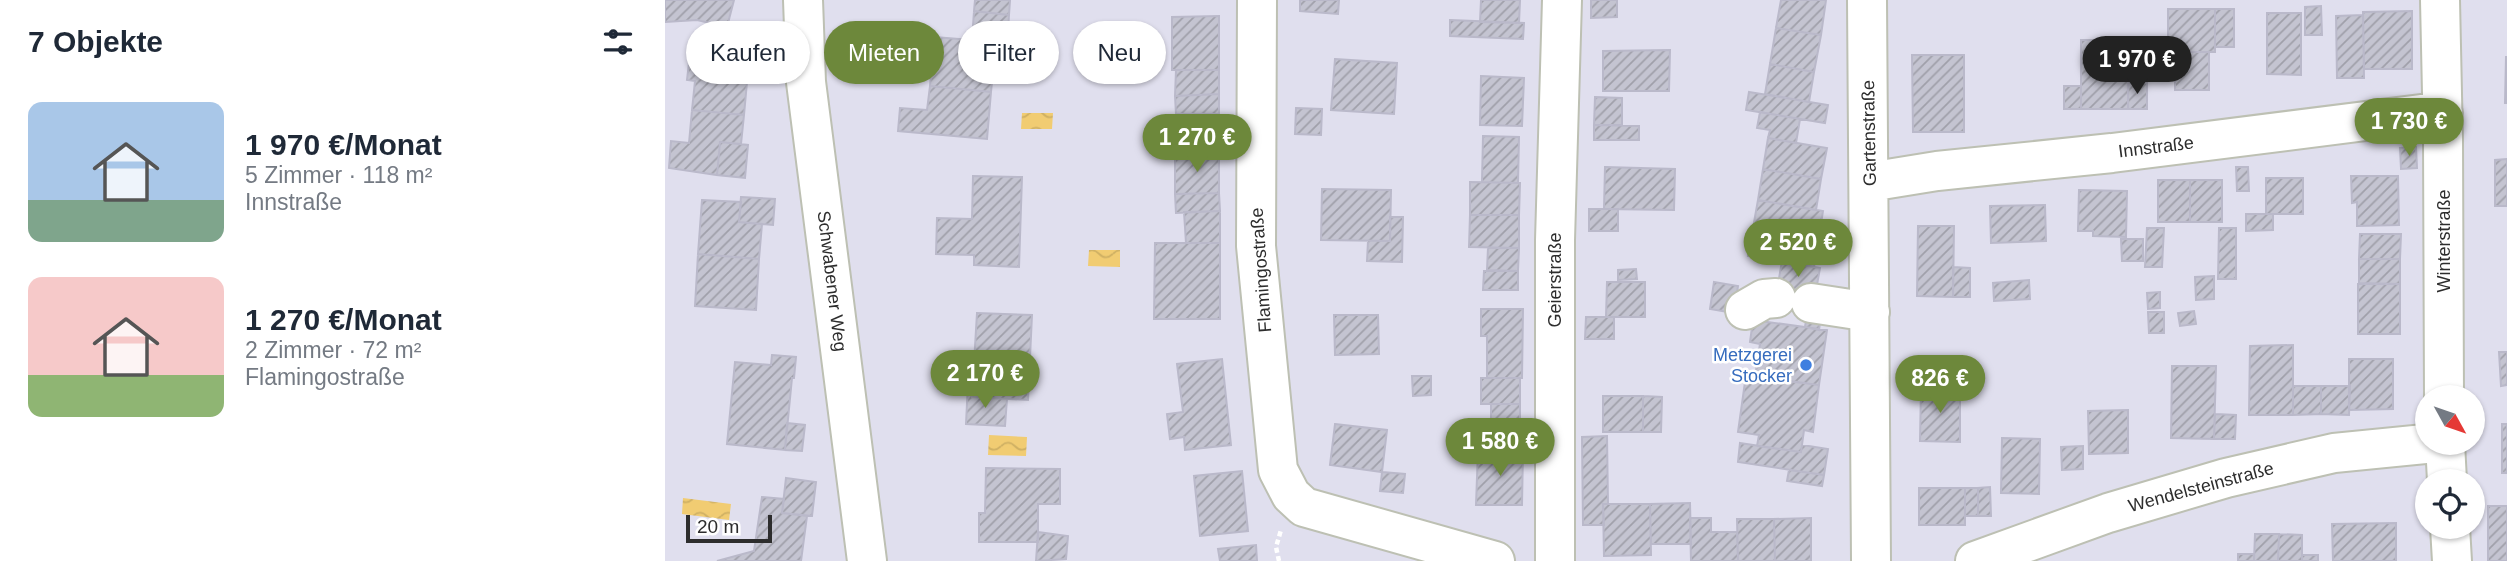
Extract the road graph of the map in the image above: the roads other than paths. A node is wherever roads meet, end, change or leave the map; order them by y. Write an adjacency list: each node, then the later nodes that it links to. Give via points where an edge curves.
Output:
1 (803, 0): 13 (street, Schwabener Weg, via 806,82)
2 (1257, 0): 14 (street, Flamingostraße, via 1256,247 1278,470 1291,495 1304,507)
3 (1562, 0): 15 (street, Geierstraße, via 1555,240)
4 (1867, 0): 7 (street, Gartenstraße)
5 (2440, 0): 6 (street, Winterstraße)
6 (2443, 113): 7 (street, Innstraße); 10 (street, Winterstraße)
7 (1869, 182): 9 (street, Gartenstraße)
8 (1777, 304): 9 (street)
9 (1870, 312): 16 (street, Gartenstraße)
10 (2444, 385)
11 (2415, 445): 17 (street, Wendelsteinstraße, via 2333,453 2226,478 2108,513)
12 (2451, 539): 18 (street)
13 (867, 561)
14 (1495, 561)
15 (1555, 561)
16 (1871, 561)
17 (1975, 561)
18 (2452, 561)

